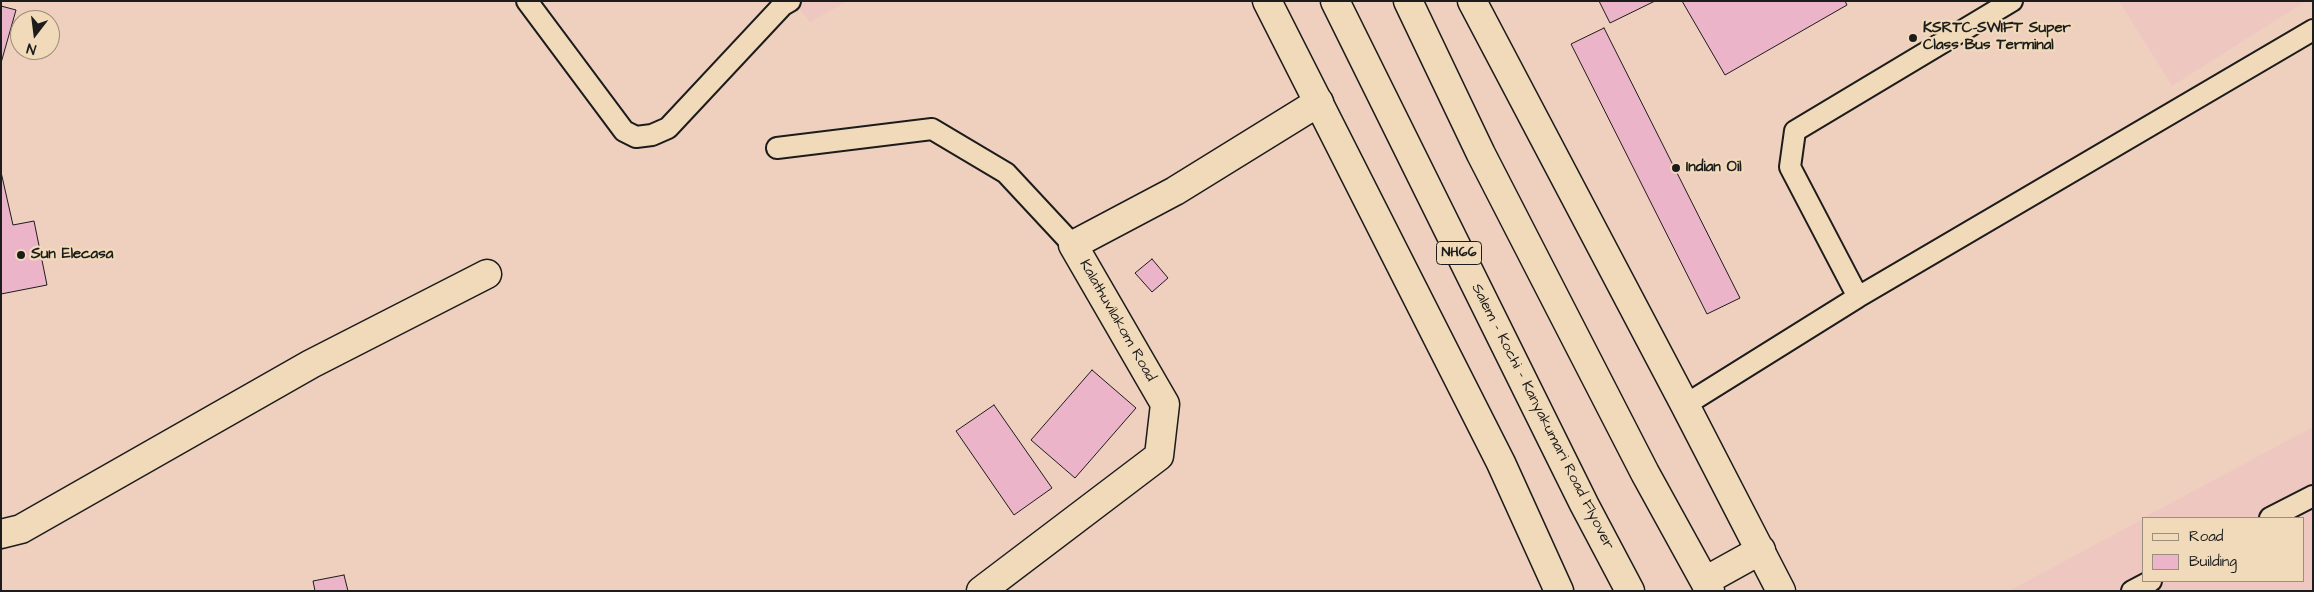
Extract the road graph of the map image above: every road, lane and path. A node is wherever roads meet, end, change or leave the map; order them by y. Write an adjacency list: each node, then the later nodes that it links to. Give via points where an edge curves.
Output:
1 (527, 1): 7 (lane, via 624,131 636,137 668,128)
2 (1268, 1): 9 (main road)
3 (1335, 1): 23 (main road, Salem - Kochi - Kanyakumari Road Flyover / NH66)
4 (1408, 1): 20 (main road, via 1481,154 1645,473)
5 (1472, 1): 14 (main road)
6 (2012, 1): 13 (lane, via 1795,131 1790,167)
7 (785, 3)
8 (2313, 30): 13 (lane)
9 (1319, 102): 11 (main road, Kalathuvilakom Road, via 1175,191); 22 (main road, via 1501,462)
10 (777, 148): 11 (lane, via 932,129 1006,173)
11 (1073, 245): 21 (main road, Kalathuvilakom Road, via 1165,404 1159,456)
12 (488, 274): 17 (main road, via 311,364 21,529)
13 (1858, 297): 14 (lane)
14 (1685, 405): 18 (main road)
15 (2313, 496): 16 (lane)
16 (2272, 517)
17 (1, 534)
18 (1761, 550): 20 (main road); 24 (main road)
19 (2149, 582): 25 (lane)
20 (1708, 586)
21 (981, 591)
22 (1559, 591)
23 (1630, 591)
24 (1780, 591)
25 (2132, 591)

